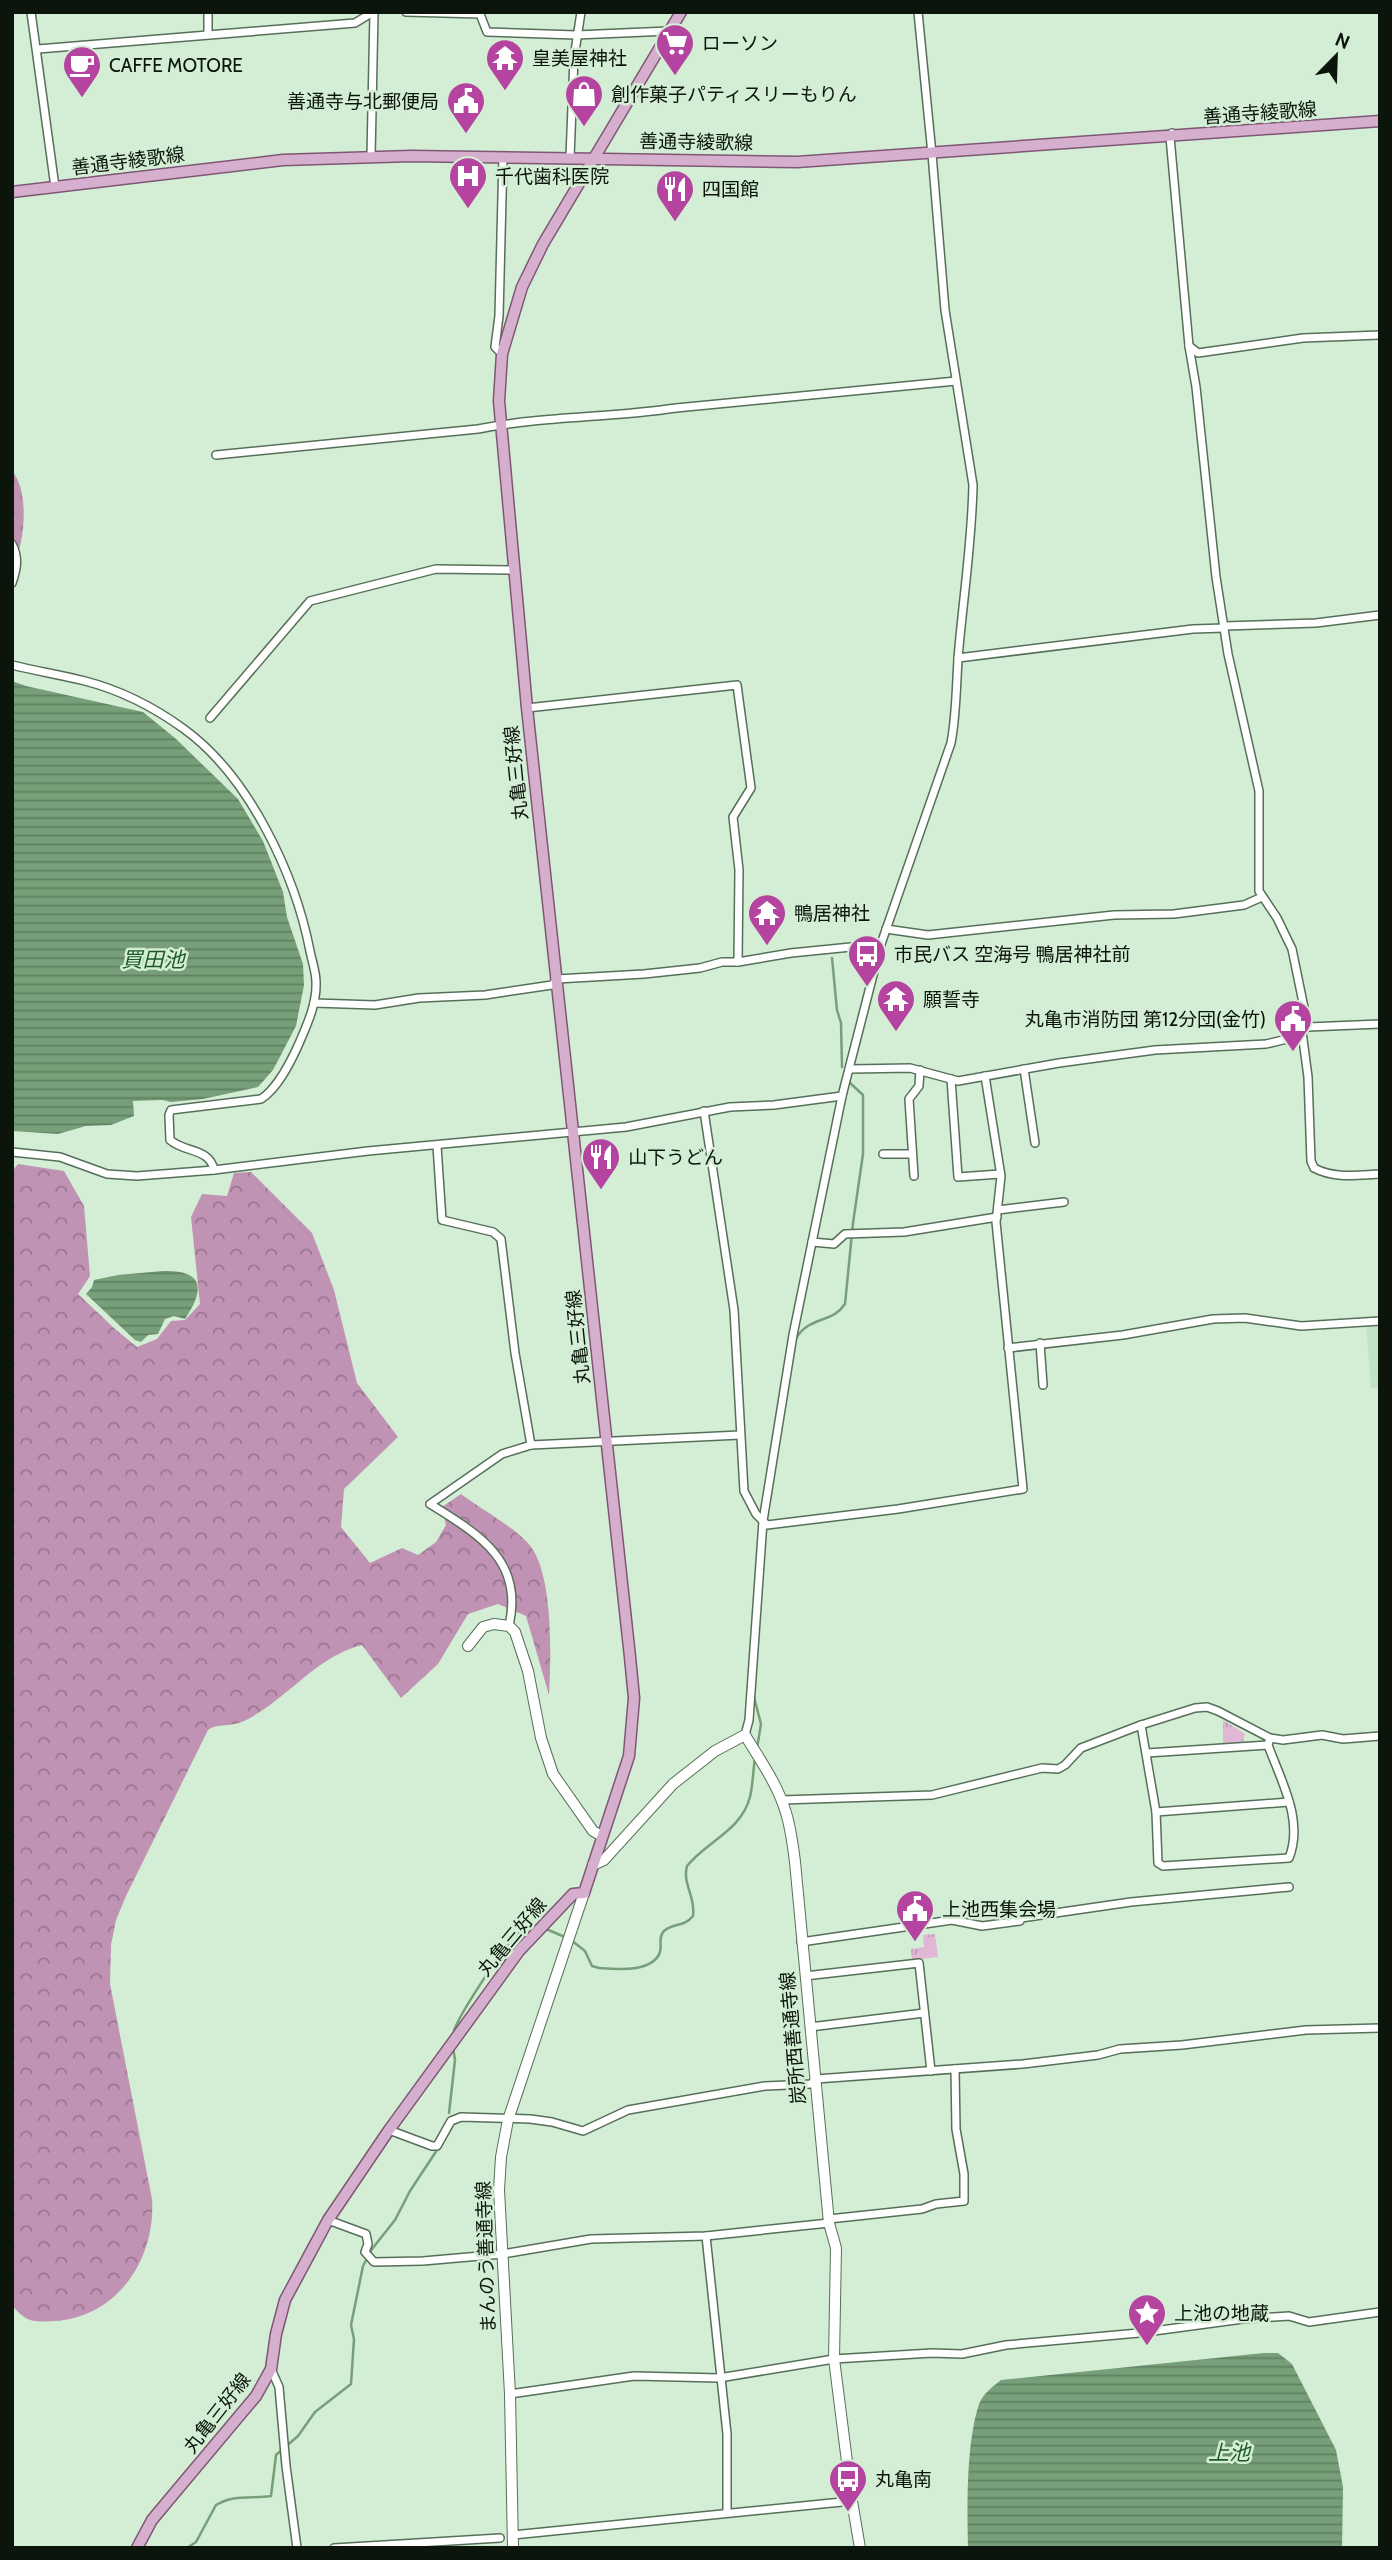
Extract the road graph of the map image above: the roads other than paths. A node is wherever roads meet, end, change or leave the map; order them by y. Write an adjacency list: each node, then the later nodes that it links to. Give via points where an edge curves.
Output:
1 (31, 12): 11 (street)
2 (208, 12): 9 (street)
3 (373, 12): 9 (street, via 355,23); 15 (street)
4 (406, 12): 10 (street, via 480,14 487,32)
5 (581, 12): 10 (street)
6 (681, 12): 8 (main road, 丸亀三好線)
7 (918, 12): 14 (street)
8 (669, 31): 10 (street); 18 (main road, 丸亀三好線)
9 (208, 34): 11 (street)
10 (576, 35): 17 (street)
11 (38, 50): 19 (street)
12 (1380, 121): 13 (main road, 善通寺綾歌線)
13 (1171, 134): 14 (main road, 善通寺綾歌線); 22 (street)
14 (932, 154): 18 (main road, 善通寺綾歌線, via 797,162); 24 (street)
15 (370, 157): 16 (main road, 善通寺綾歌線); 19 (main road, 善通寺綾歌線, via 283,160)
16 (503, 157): 17 (main road, 善通寺綾歌線); 23 (street, via 495,347)
17 (570, 157): 18 (main road, 善通寺綾歌線)
18 (596, 158): 23 (main road, 丸亀三好線, via 522,287)
19 (55, 187): 20 (main road, 善通寺綾歌線)
20 (12, 192)
21 (1380, 335): 22 (street, via 1303,338 1198,353)
22 (1189, 346): 31 (street)
23 (502, 354): 25 (main road, 丸亀三好線)
24 (956, 381): 25 (street); 32 (street, via 973,485)
25 (501, 425): 26 (street); 28 (main road, 丸亀三好線)
26 (216, 456)
27 (12, 544): 29 (street, via 17,557)
28 (514, 570): 34 (main road, 丸亀三好線); 35 (street, via 436,569 310,601)
29 (12, 583)
30 (1380, 615): 31 (street)
31 (1224, 627): 32 (street); 36 (street, via 1259,791)
32 (958, 658): 37 (street, via 951,743)
33 (12, 665): 41 (street, via 85,681 146,705 185,730 226,771 254,809 296,892 316,981)
34 (527, 708): 39 (street, via 737,685 751,788 733,817 739,870); 40 (main road, 丸亀三好線)
35 (210, 718)
36 (1262, 897): 37 (street, via 1244,905 1174,914 1114,915 928,935); 43 (street, via 1293,949)
37 (886, 929): 38 (street)
38 (881, 944): 39 (street); 44 (street)
39 (738, 962): 40 (street)
40 (557, 979): 41 (street, via 552,985 485,995 375,1005); 51 (main road, 丸亀三好線)
41 (314, 1003): 57 (street, via 293,1057 270,1093 250,1101 171,1110 170,1140 209,1158)
42 (1380, 1024): 43 (street)
43 (1305, 1030): 45 (street, via 1266,1044 1154,1049); 59 (street, via 1314,1168 1325,1174)
44 (851, 1069): 46 (street); 49 (street)
45 (1024, 1069): 47 (street); 52 (street)
46 (920, 1070): 48 (street); 56 (street, via 919,1087 909,1099)
47 (985, 1076): 48 (street); 58 (street)
48 (951, 1079): 58 (street, via 958,1178)
49 (842, 1096): 50 (street); 63 (street)
50 (704, 1111): 51 (street); 68 (street, via 734,1310)
51 (573, 1133): 53 (street); 69 (main road, 丸亀三好線)
52 (1035, 1143)
53 (437, 1146): 57 (street); 70 (street, via 442,1220 493,1232 501,1239)
54 (12, 1152): 57 (street, via 60,1157 107,1174)
55 (883, 1154): 56 (street)
56 (912, 1154): 60 (street)
57 (214, 1170)
58 (1000, 1174): 62 (street)
59 (1380, 1174)
60 (914, 1176)
61 (1064, 1202): 62 (street)
62 (997, 1213): 63 (street, via 904,1232 845,1234 834,1244); 66 (street)
63 (812, 1242): 71 (street, via 790,1347)
64 (1380, 1321): 65 (street, via 1301,1326 1245,1318 1213,1319)
65 (1040, 1343): 66 (street); 67 (street)
66 (1008, 1348): 71 (street, via 1023,1489 898,1510)
67 (1043, 1385)
68 (740, 1436): 69 (street); 71 (street, via 744,1491)
69 (607, 1441): 70 (street); 82 (main road, 丸亀三好線, via 634,1698 629,1756)
70 (531, 1445): 72 (street, via 502,1454 430,1504 458,1521 502,1562 513,1592)
71 (765, 1523): 75 (street)
72 (509, 1626): 73 (main road, via 483,1627); 82 (main road, via 519,1638 553,1774 593,1831)
73 (468, 1646)
74 (1141, 1725): 77 (street, via 1207,1707); 78 (street); 79 (street, via 1081,1748 1058,1769 1042,1768 932,1795)
75 (745, 1735): 79 (main road, 炭所西善通寺線); 83 (main road, via 695,1765 604,1860)
76 (1380, 1736): 77 (street, via 1343,1739 1322,1735)
77 (1269, 1742): 78 (street); 80 (street)
78 (1147, 1753): 81 (street)
79 (782, 1801): 86 (main road, 炭所西善通寺線, via 795,1862)
80 (1289, 1802): 81 (street); 81 (street, via 1296,1828 1289,1858 1163,1866 1158,1863)
81 (1156, 1812)
82 (602, 1836): 83 (main road, 丸亀三好線)
83 (593, 1865): 85 (main road, 丸亀三好線)
84 (1289, 1887): 86 (street, via 1131,1902 982,1926 952,1920)
85 (584, 1893): 94 (main road, まんのう善通寺線); 95 (main road, 丸亀三好線, via 573,1894 519,1951)
86 (801, 1942): 87 (main road, 炭所西善通寺線)
87 (805, 1976): 88 (street, via 919,1963); 89 (main road, 炭所西善通寺線)
88 (924, 2013): 89 (street); 92 (street)
89 (810, 2027): 93 (main road, 炭所西善通寺線)
90 (1380, 2028): 91 (street, via 1306,2030)
91 (955, 2069): 92 (street); 97 (street, via 964,2201)
92 (931, 2071): 93 (street)
93 (816, 2079): 94 (street, via 811,2084 765,2086 628,2110 583,2131 552,2122); 97 (main road, 炭所西善通寺線)
94 (508, 2119): 95 (street, via 461,2117 451,2121 437,2146); 99 (main road, まんのう善通寺線, via 499,2190)
95 (389, 2130): 96 (main road, 丸亀三好線)
96 (328, 2220): 99 (street, via 366,2234 365,2252 374,2262); 102 (main road, 丸亀三好線, via 285,2300)
97 (829, 2221): 98 (street); 101 (main road, 炭所西善通寺線, via 836,2248)
98 (706, 2236): 99 (street, via 591,2239); 103 (street)
99 (503, 2253): 104 (main road, まんのう善通寺線)
100 (1380, 2312): 101 (street, via 1309,2322 1289,2316 1243,2319 962,2354)
101 (834, 2359): 103 (street); 105 (main road, 炭所西善通寺線)
102 (271, 2369): 109 (main road, 丸亀三好線, via 256,2396 152,2520); 110 (street, via 279,2387)
103 (719, 2378): 104 (street, via 634,2376); 106 (street, via 727,2434)
104 (510, 2394): 107 (main road, まんのう善通寺線)
105 (852, 2501): 106 (street); 113 (main road, 炭所西善通寺線)
106 (727, 2512): 107 (street)
107 (513, 2535): 112 (main road, まんのう善通寺線)
108 (500, 2538): 111 (street)
109 (136, 2548)
110 (298, 2548)
111 (334, 2548)
112 (513, 2548)
113 (860, 2548)

